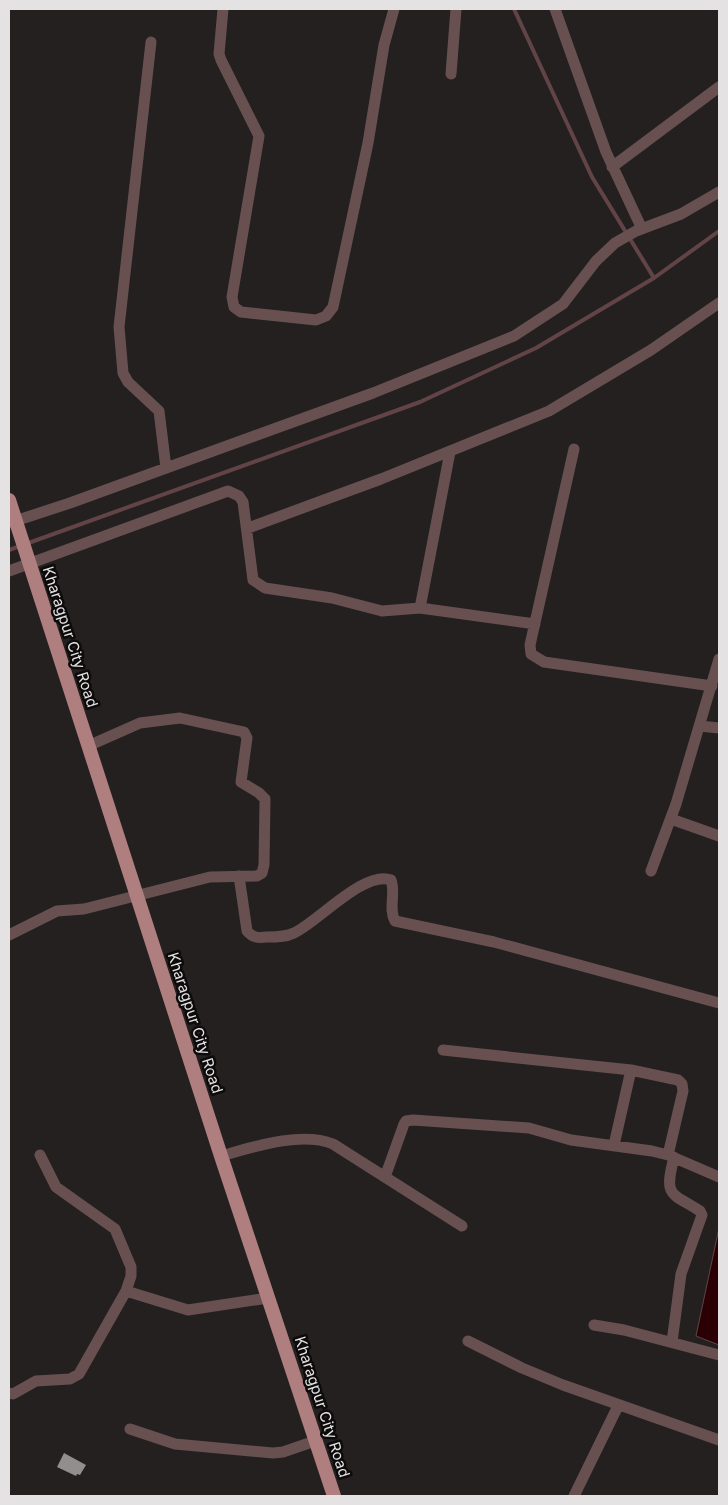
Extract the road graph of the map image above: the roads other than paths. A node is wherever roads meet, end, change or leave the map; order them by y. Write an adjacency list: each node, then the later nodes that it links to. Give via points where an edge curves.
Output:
1 (223, 9): 2 (street, via 219,54 259,136 232,297 234,307 241,312 316,320 326,316 333,307 368,143 384,45)
2 (394, 9)
3 (456, 9): 6 (street)
4 (555, 9): 8 (street)
5 (151, 42): 14 (street, via 119,327 123,373 128,382 159,411)
6 (452, 74)
7 (719, 87): 8 (street)
8 (612, 167): 10 (street)
9 (719, 192): 10 (street, via 681,214)
10 (639, 230): 14 (street, via 615,243 596,261 563,304 514,336 373,393)
11 (719, 303): 13 (street, via 651,350 549,411)
12 (574, 449): 21 (street)
13 (450, 452): 17 (street); 20 (street)
14 (166, 468): 16 (street)
15 (9, 500): 16 (main road, Kharagpur City Road)
16 (12, 522): 18 (main road, Kharagpur City Road)
17 (248, 528): 18 (street, via 239,496 228,491 220,492); 20 (street, via 253,580 258,585 382,610)
18 (28, 561): 19 (street); 26 (main road, Kharagpur City Road)
19 (9, 571)
20 (420, 608): 21 (street)
21 (535, 624): 23 (street, via 530,654 535,659)
22 (719, 658): 23 (street)
23 (712, 686): 24 (street)
24 (700, 726): 25 (street); 27 (street)
25 (719, 728)
26 (88, 746): 30 (street, via 140,723 180,718 244,732 247,738 241,782 265,799 264,865 262,873 257,876); 31 (main road, Kharagpur City Road)
27 (671, 819): 28 (street); 29 (street)
28 (719, 836)
29 (651, 871)
30 (239, 876): 31 (street, via 201,878); 33 (street, via 247,931 258,938 295,933 356,888 385,878 393,885 392,916 395,921 494,942)
31 (137, 896): 32 (street, via 84,909 57,911); 38 (main road, Kharagpur City Road)
32 (9, 934)
33 (719, 1003)
34 (443, 1050): 35 (street)
35 (632, 1070): 36 (street); 39 (street, via 672,1078 682,1084)
36 (614, 1145): 39 (street); 40 (street, via 565,1139 529,1128 413,1120 404,1124)
37 (40, 1155): 43 (street, via 56,1187 115,1230 131,1267)
38 (221, 1156): 40 (street, via 270,1144 322,1140); 44 (main road, Kharagpur City Road)
39 (671, 1156): 41 (street); 47 (street, via 670,1188 673,1195 702,1215 681,1274)
40 (385, 1177): 42 (street)
41 (719, 1177)
42 (462, 1226)
43 (126, 1291): 44 (street, via 188,1310); 49 (street, via 79,1374 70,1379 36,1381 13,1394)
44 (268, 1298): 53 (main road, Kharagpur City Road)
45 (594, 1325): 47 (street)
46 (468, 1341): 50 (street, via 522,1368)
47 (672, 1342): 48 (street)
48 (719, 1355)
49 (9, 1393)
50 (618, 1406): 52 (street); 55 (street)
51 (130, 1430): 53 (street, via 175,1444 273,1453)
52 (719, 1440)
53 (316, 1441): 54 (main road, Kharagpur City Road)
54 (334, 1496)
55 (574, 1496)

